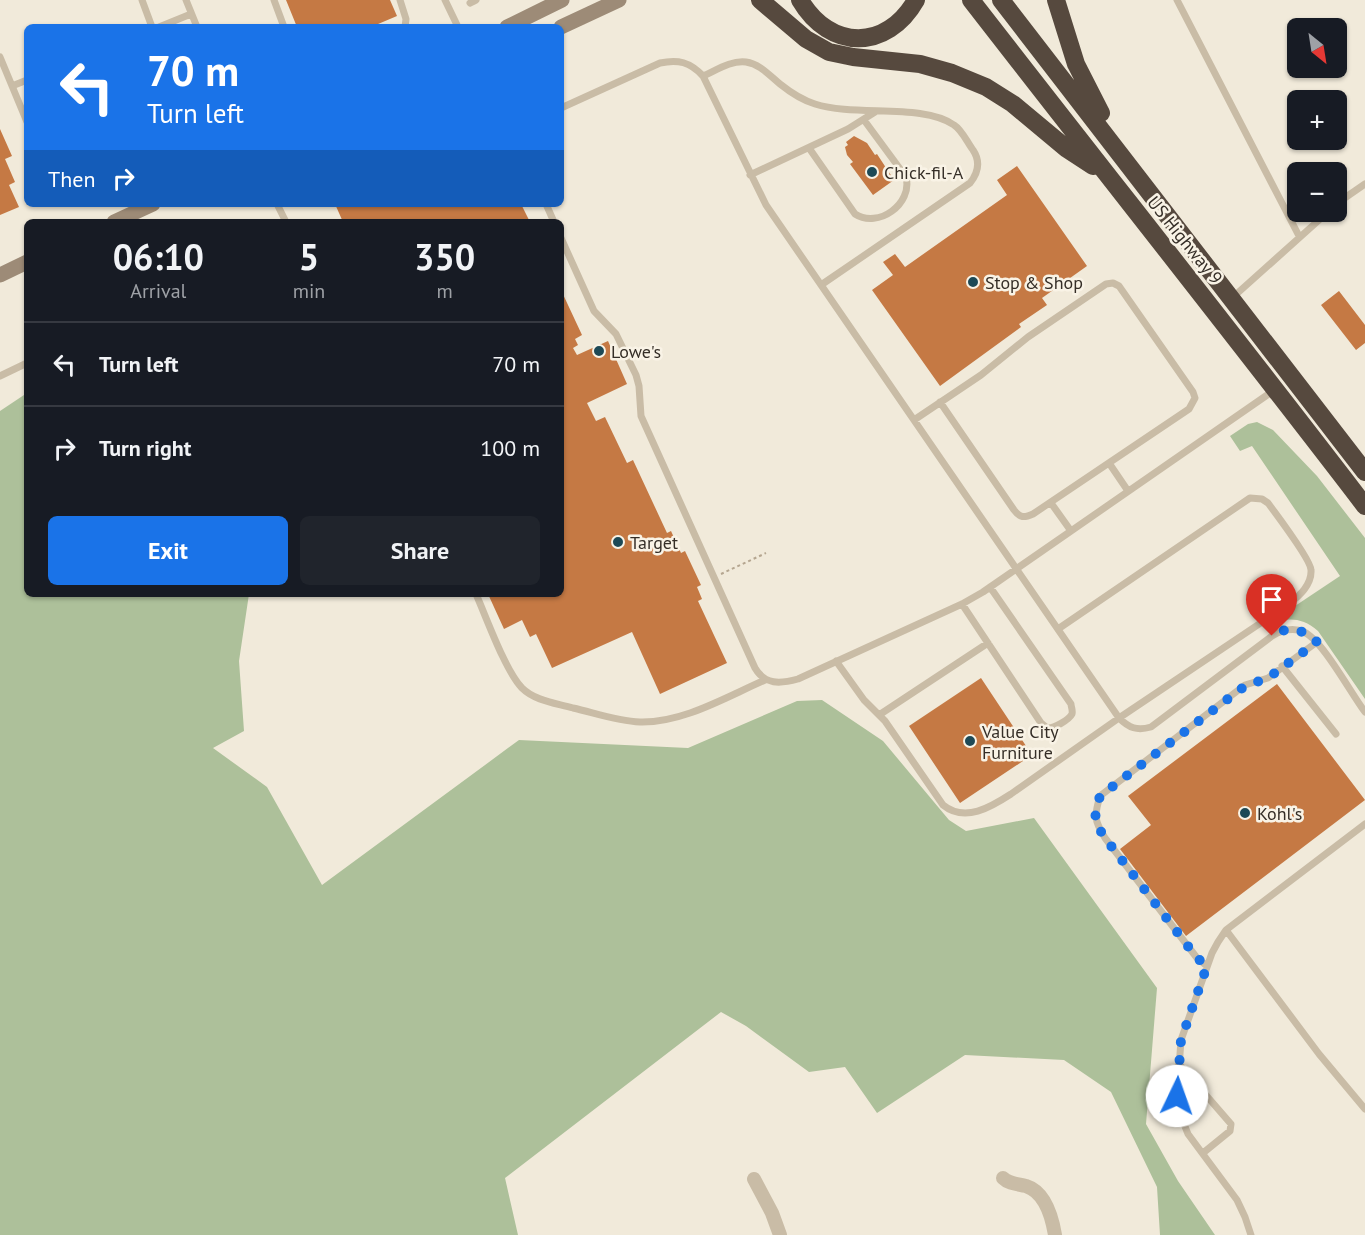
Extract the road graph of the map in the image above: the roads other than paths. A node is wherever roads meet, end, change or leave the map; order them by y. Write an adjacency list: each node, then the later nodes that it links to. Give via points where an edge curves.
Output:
1 (142, 0): 16 (lane)
2 (186, 0): 15 (lane)
3 (274, 0): 19 (lane)
4 (400, 0): 20 (lane)
5 (445, 0): 21 (lane)
6 (562, 0): 22 (street)
7 (619, 0): 23 (street)
8 (760, 0): 34 (highway, via 806,39 829,52 920,64 986,87)
9 (800, 0): 10 (highway, via 819,24 841,36 856,38 873,36 900,23)
10 (916, 0)
11 (971, 0): 34 (highway, US Highway 9)
12 (1001, 0): 33 (highway, US Highway 9)
13 (1056, 0): 33 (highway, via 1076,64)
14 (1178, 0): 41 (lane)
15 (191, 14): 17 (lane); 18 (lane)
16 (151, 24)
17 (166, 24)
18 (196, 24)
19 (283, 24)
20 (405, 24)
21 (457, 24)
22 (513, 24)
23 (564, 26)
24 (0, 57): 27 (lane)
25 (703, 76): 28 (lane, via 685,62 660,63); 29 (lane, via 748,62 808,101 832,109); 35 (lane)
26 (24, 81): 27 (lane)
27 (12, 86): 30 (lane)
28 (564, 107)
29 (875, 112): 31 (lane); 45 (lane, via 918,114 957,126 976,155 975,176)
30 (24, 115)
31 (864, 120): 32 (lane); 32 (lane, via 906,177 903,200 888,213 870,219 855,214)
32 (809, 148): 35 (lane)
33 (1124, 158): 46 (highway, US Highway 9)
34 (1106, 174): 49 (highway, US Highway 9)
35 (750, 176): 45 (lane)
36 (1365, 184): 37 (lane)
37 (1347, 196)
38 (146, 207): 39 (street)
39 (120, 219)
40 (1316, 222): 41 (lane)
41 (1299, 236): 46 (lane)
42 (564, 245): 67 (lane, via 594,311 616,334 636,375 639,413 755,668)
43 (24, 263): 44 (street)
44 (0, 275)
45 (821, 285): 51 (lane)
46 (1232, 298): 53 (highway, US Highway 9)
47 (24, 364): 48 (lane)
48 (0, 376)
49 (1275, 390): 54 (lane); 56 (highway, US Highway 9)
50 (940, 402): 51 (lane); 52 (lane, via 996,365 1028,337 1113,283 1119,286 1195,398 1190,409); 55 (lane, via 1018,516 1028,517)
51 (914, 420): 58 (lane)
52 (1109, 463): 54 (lane); 55 (lane)
53 (1365, 472)
54 (1128, 491): 57 (lane)
55 (1051, 502): 57 (lane)
56 (1365, 506)
57 (1071, 531): 58 (lane)
58 (1016, 569): 59 (lane); 62 (lane)
59 (990, 587): 61 (lane); 64 (lane, via 1071,704 1071,716 1052,729 1047,728)
60 (477, 597): 67 (lane, via 514,677 526,692 542,700 641,722 694,711)
61 (962, 604): 64 (lane); 65 (lane)
62 (1058, 629): 70 (lane); 70 (lane, via 1241,503 1255,498 1268,503 1310,565 1310,580 1305,589)
63 (1317, 642): 66 (lane); 68 (lane); 70 (lane, via 1305,632 1280,631 1151,727 1133,729)
64 (988, 644): 69 (lane)
65 (836, 662): 67 (lane, via 791,681); 69 (lane)
66 (1282, 666): 71 (lane); 74 (lane, via 1268,678 1245,686 1150,757 1100,796 1096,809 1095,822 1105,838)
67 (765, 680)
68 (1365, 712)
69 (879, 715): 70 (lane, via 943,805 967,814 993,806)
70 (1119, 718)
71 (1336, 734)
72 (1365, 824): 73 (lane)
73 (1226, 930): 74 (lane); 76 (lane)
74 (1207, 966): 75 (lane, via 1181,1040)
75 (1179, 1064): 77 (lane, via 1180,1114 1188,1134); 77 (lane, via 1231,1124 1230,1131)
76 (1365, 1109)
77 (1203, 1153): 82 (lane, via 1242,1209)
78 (1003, 1178): 81 (street, via 1029,1187 1040,1197 1051,1218)
79 (754, 1179): 80 (street)
80 (780, 1235)
81 (1054, 1235)
82 (1251, 1235)

